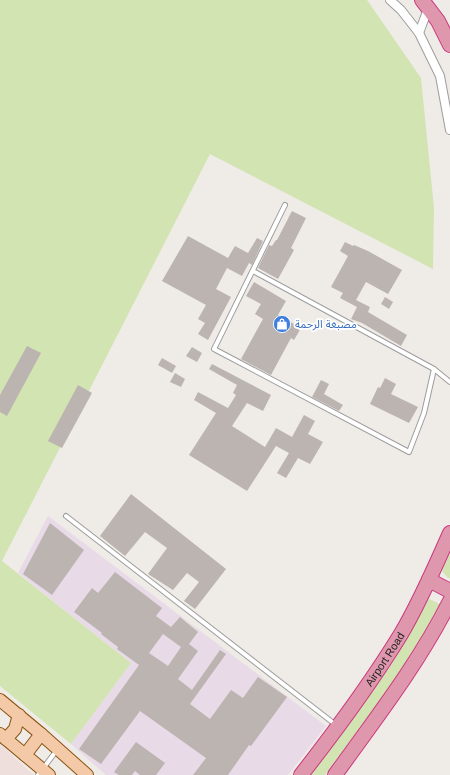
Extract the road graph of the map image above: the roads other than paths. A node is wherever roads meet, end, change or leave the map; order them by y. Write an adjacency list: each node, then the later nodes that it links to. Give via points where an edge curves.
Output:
1 (390, 0): 3 (street)
2 (425, 4): 3 (street); 4 (highway, via 438,21)
3 (419, 33): 5 (street, via 440,76)
4 (450, 45)
5 (450, 130)
6 (285, 205): 7 (lane)
7 (252, 271): 8 (lane); 8 (lane, via 214,349 409,452 424,413)
8 (434, 369): 9 (lane)
9 (450, 382)
10 (66, 516): 17 (lane)
11 (450, 532): 12 (highway, Airport Road)
12 (429, 580): 13 (highway); 17 (highway, Airport Road, via 402,632)
13 (450, 591)
14 (450, 601): 25 (highway, via 414,664)
15 (0, 700): 16 (main road)
16 (19, 715): 18 (main road); 19 (main road, via 15,729)
17 (339, 727): 24 (highway, Airport Road)
18 (42, 734): 20 (main road); 21 (main road)
19 (3, 736): 21 (main road)
20 (58, 749): 22 (lane); 23 (main road)
21 (25, 755): 22 (main road)
22 (43, 773)
23 (87, 775)
24 (301, 775)
25 (335, 775)

